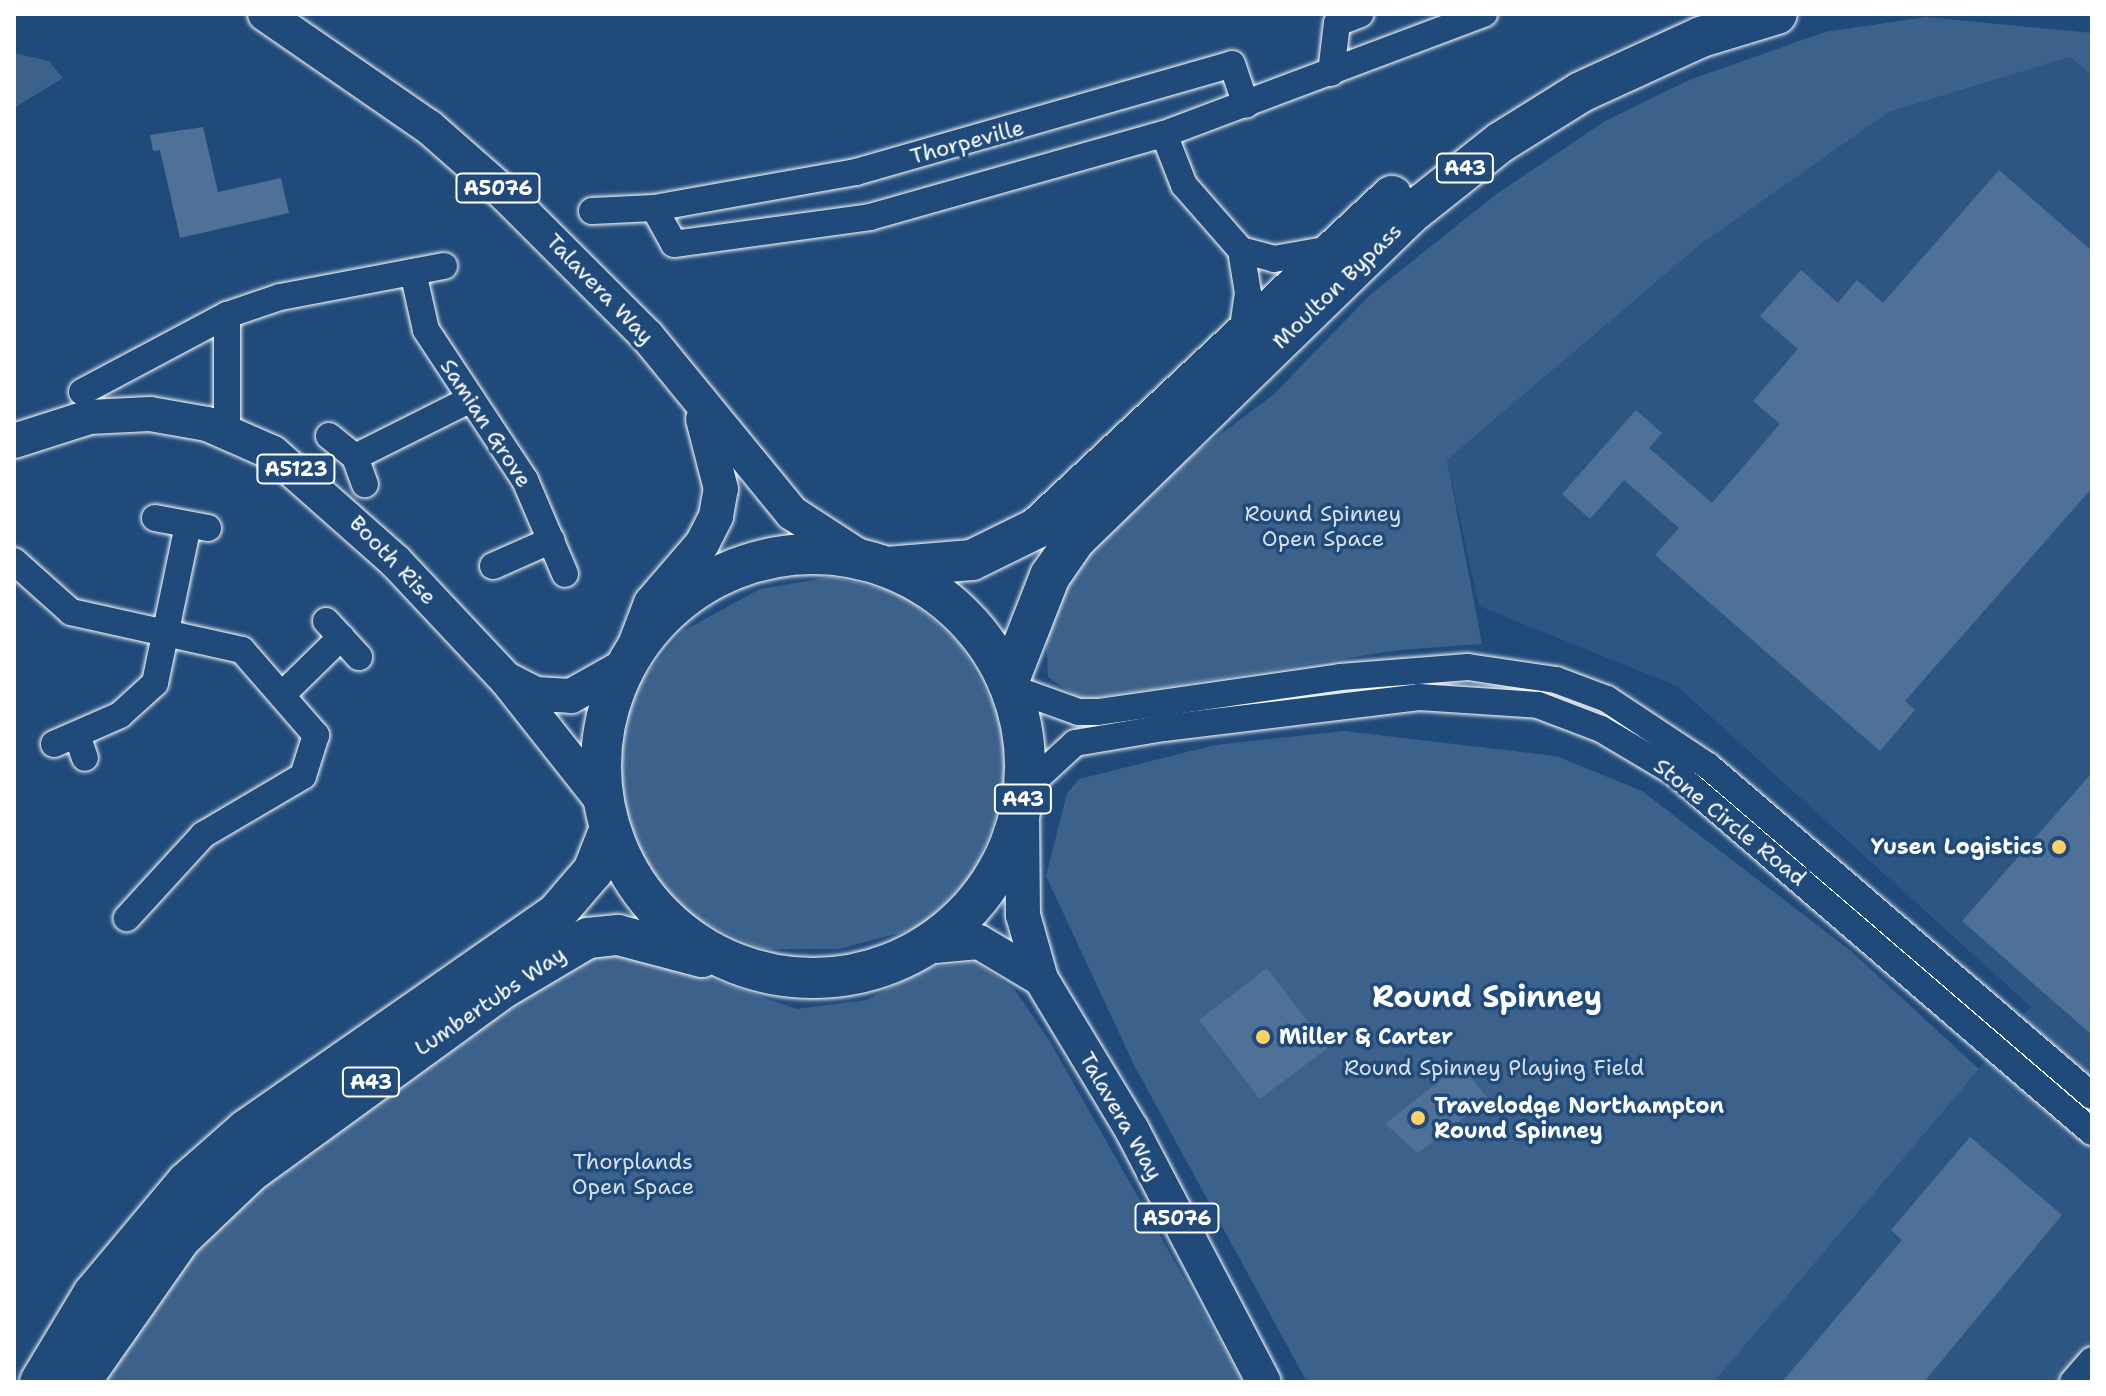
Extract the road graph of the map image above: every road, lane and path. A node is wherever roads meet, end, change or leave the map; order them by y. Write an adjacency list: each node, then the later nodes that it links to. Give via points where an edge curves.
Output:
1 (265, 14): 19 (main road, Talavera Way / A5076, via 429,127 506,195 638,326)
2 (1360, 14): 6 (street, via 1337,23)
3 (1484, 14): 6 (street)
4 (1689, 14): 11 (highway, Moulton Bypass / A43, via 1527,93 1440,153)
5 (1777, 14): 35 (highway, Moulton Bypass / A43, via 1701,37 1581,92 1501,142 1410,214 1075,540 1050,576)
6 (1331, 73): 7 (street)
7 (1246, 105): 8 (street); 9 (street, Thorpeville, via 1232,64 856,172)
8 (1164, 134): 9 (street, via 815,229 674,244); 12 (street, via 1184,185)
9 (654, 208): 10 (street, Thorpeville)
10 (592, 211)
11 (1335, 247): 12 (street, via 1274,259); 16 (highway, Moulton Bypass / A43)
12 (1241, 250): 16 (street, via 1248,293)
13 (444, 266): 14 (street)
14 (413, 272): 15 (street); 18 (street, Samian Grove, via 426,330)
15 (227, 315): 17 (street); 20 (street)
16 (1242, 334): 28 (highway, Moulton Bypass / A43, via 1037,528 972,560)
17 (82, 392)
18 (471, 399): 23 (street); 26 (street, Samian Grove, via 525,480)
19 (697, 400): 28 (main road, Talavera Way / A5076, via 792,513); 33 (main road, Talavera Way / A5076, via 717,460 716,516 702,544 651,603)
20 (227, 431): 22 (main road, Booth Rise / A5123, via 181,418 120,414 62,423); 34 (main road, Booth Rise / A5123, via 310,479)
21 (329, 436): 23 (street)
22 (14, 441)
23 (355, 457): 24 (street)
24 (365, 484)
25 (155, 518): 31 (street, via 198,526)
26 (552, 540): 29 (street); 30 (street, Samian Grove)
27 (14, 561): 31 (street, via 71,612)
28 (876, 564): 33 (highway, A43, via 798,554 731,570 673,606); 35 (highway, A43, via 937,595 972,625)
29 (493, 566)
30 (565, 574)
31 (170, 634): 36 (street, via 242,650); 37 (street, via 145,695)
32 (359, 657): 36 (street, via 333,629)
33 (628, 662): 34 (main road, Booth Rise / A5123, via 561,697); 39 (highway, A43, via 603,733)
34 (506, 679): 39 (main road, Booth Rise / A5123)
35 (1009, 685): 38 (highway, A43, via 1023,738); 44 (street, Stone Circle Road, via 1079,712 1345,676 1468,667 1556,680 1595,694 1708,766)
36 (284, 693): 40 (street, via 316,735 309,769 203,835)
37 (72, 746)
38 (1023, 797): 41 (highway, A43, via 988,886); 43 (main road, Talavera Way / A5076, via 1023,915); 45 (street, Stone Circle Road, via 1075,743 1419,697 1538,705 1601,729 1675,773)
39 (607, 816): 42 (highway, A43, via 648,899 709,950); 47 (highway, Lumbertubs Way / A43, via 593,871 556,914 246,1130 187,1182 93,1294)
40 (127, 918)
41 (924, 947): 42 (highway, A43, via 837,977); 43 (main road, Talavera Way / A5076, via 979,942)
42 (745, 967): 48 (highway, Lumbertubs Way / A43, via 618,935 557,952 250,1172 180,1239)
43 (1041, 979): 49 (main road, Talavera Way / A5076, via 1132,1130)
44 (2092, 1096)
45 (2092, 1132)
46 (2092, 1360): 50 (street)
47 (40, 1382)
48 (80, 1382)
49 (1264, 1382)
50 (2073, 1382)

